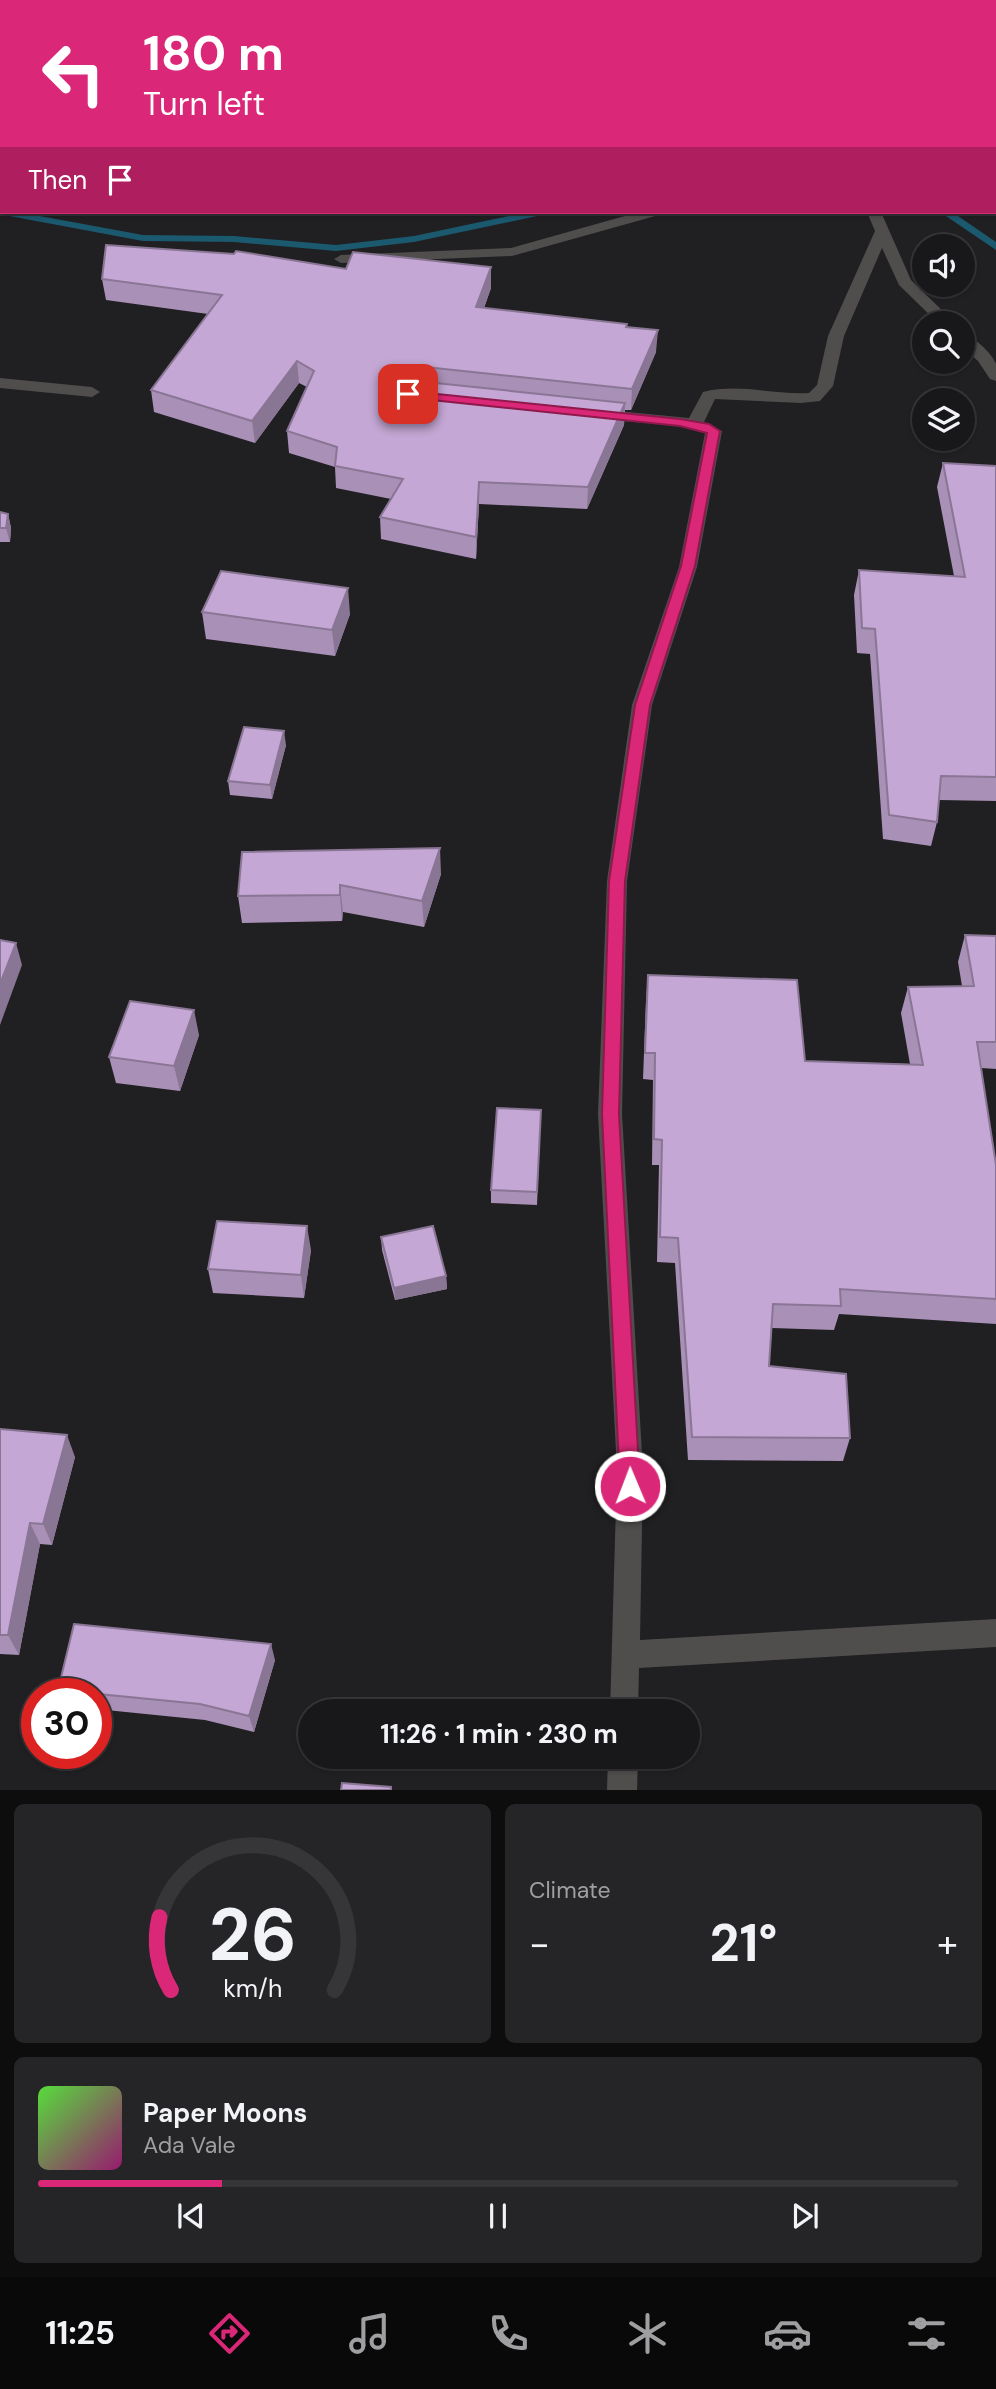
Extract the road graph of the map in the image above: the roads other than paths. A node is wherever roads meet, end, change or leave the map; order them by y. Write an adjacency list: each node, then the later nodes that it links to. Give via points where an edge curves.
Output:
1 (647, 214): 4 (street, via 512,252)
2 (875, 214): 3 (street)
3 (882, 231): 5 (street, via 904,282); 11 (street, via 836,336 825,386 814,398 732,391 709,395)
4 (341, 259)
5 (934, 311)
6 (975, 350): 7 (street)
7 (996, 376)
8 (0, 383): 9 (street)
9 (92, 392)
10 (571, 411): 11 (street)
11 (694, 425): 13 (street, via 714,431 688,566 642,705 617,881 610,1114 630,1469)
12 (996, 1633): 13 (street)
13 (626, 1654): 14 (street)
14 (624, 1699)
15 (623, 1769): 16 (street)
16 (622, 1790)

